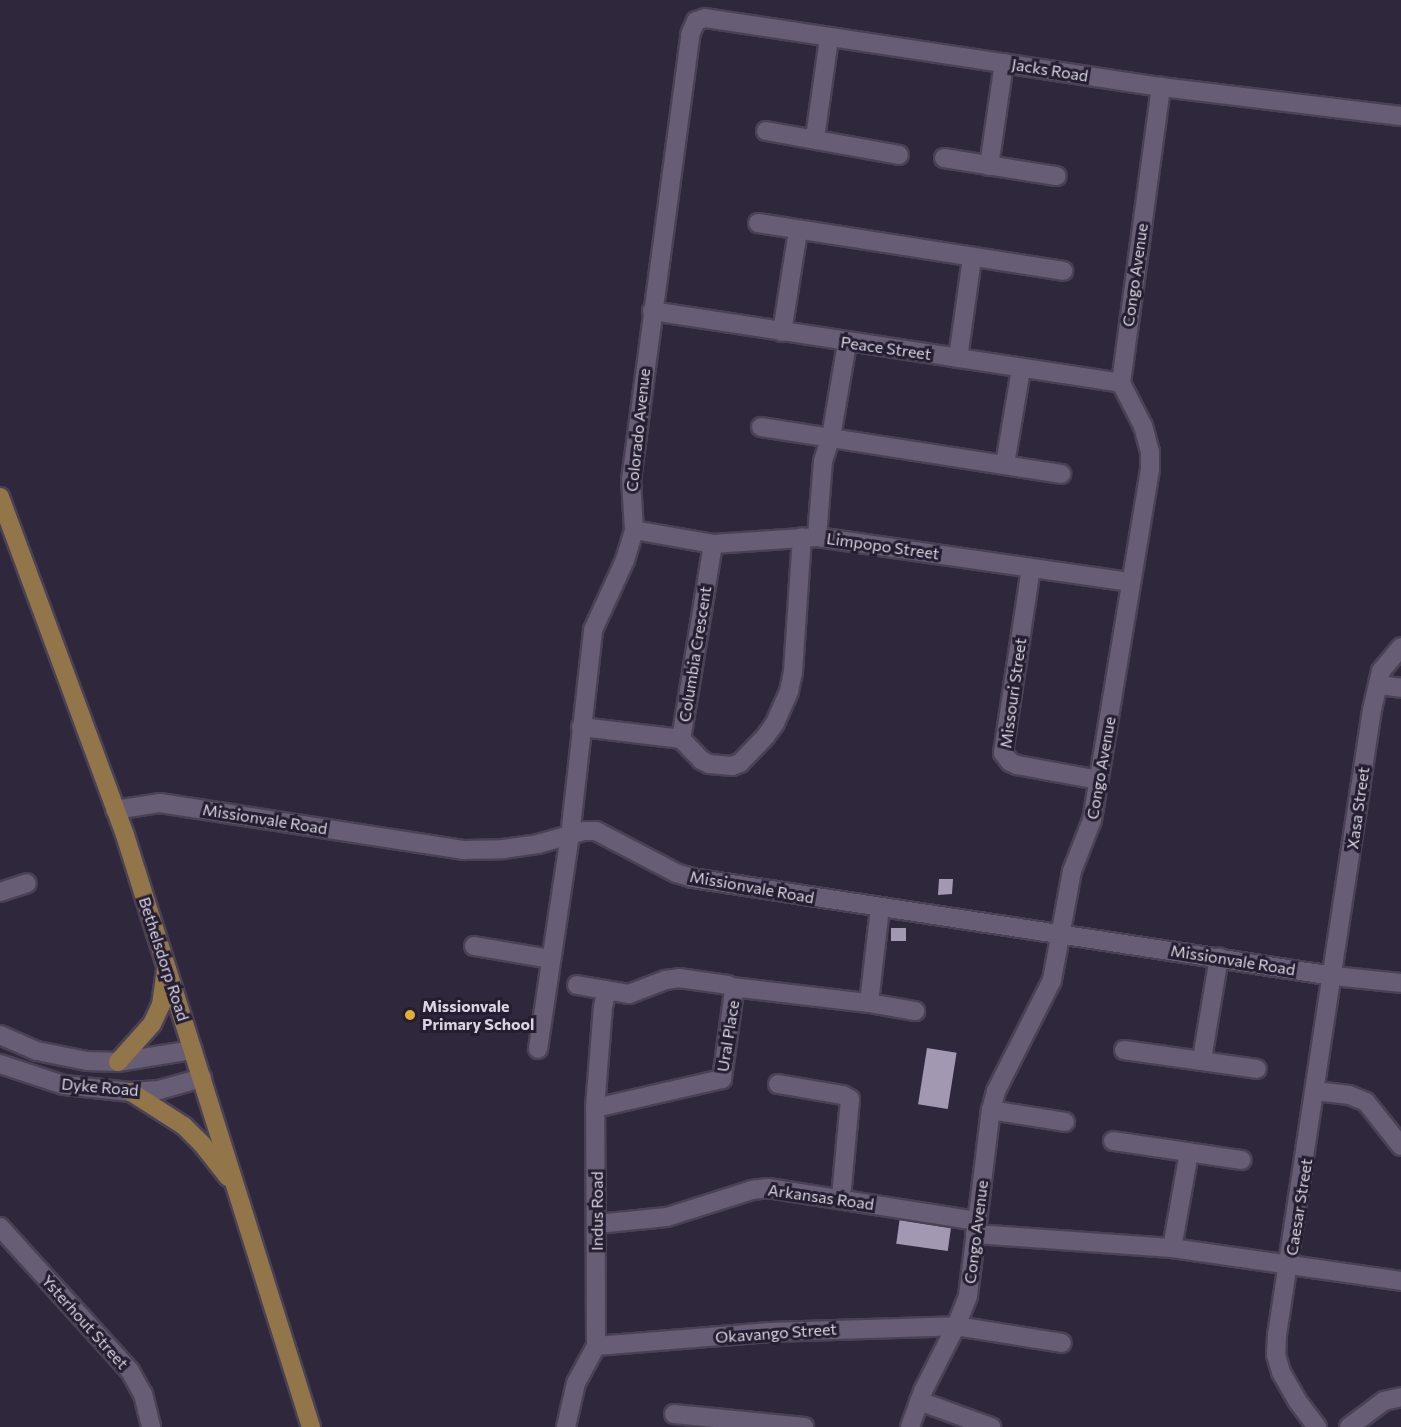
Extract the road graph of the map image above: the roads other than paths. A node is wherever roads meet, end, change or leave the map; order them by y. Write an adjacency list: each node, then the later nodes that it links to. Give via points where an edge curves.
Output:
1 (699, 19): 2 (street, Jacks Road); 16 (street, Colorado Avenue, via 690,34)
2 (829, 38): 3 (street, Jacks Road); 7 (street)
3 (1004, 63): 4 (street, Jacks Road); 10 (street)
4 (1161, 87): 5 (street, Jacks Road); 21 (street, Congo Avenue)
5 (1401, 116)
6 (766, 131): 7 (street)
7 (815, 138): 8 (street)
8 (899, 155)
9 (944, 158): 10 (street)
10 (989, 166): 11 (street)
11 (1057, 176)
12 (758, 224): 13 (street)
13 (798, 231): 14 (street); 17 (street)
14 (972, 258): 15 (street); 19 (street)
15 (1063, 271)
16 (652, 311): 17 (street, Peace Street); 27 (street, Colorado Avenue, via 631,480)
17 (782, 332): 18 (street, Peace Street)
18 (847, 343): 19 (street, Peace Street); 23 (street, Columbia Crescent)
19 (958, 358): 20 (street, Peace Street)
20 (1021, 369): 21 (street, Peace Street); 24 (street)
21 (1121, 383): 31 (street, Congo Avenue, via 1143,426 1150,452)
22 (761, 427): 23 (street)
23 (831, 437): 24 (street); 28 (street, Columbia Crescent)
24 (1005, 464): 25 (street)
25 (1061, 474)
26 (0, 496): 38 (main road, Bethelsdorp Road)
27 (634, 530): 29 (street, Limpopo Street); 35 (street, Colorado Avenue, via 625,560 593,630)
28 (809, 537): 29 (street, Limpopo Street); 30 (street, Limpopo Street); 36 (street, Columbia Crescent, via 793,672 775,723 752,753 732,766 701,760)
29 (713, 544): 36 (street, Columbia Crescent)
30 (1031, 568): 31 (street, Limpopo Street); 37 (street, Missouri Street, via 1003,753 1017,765)
31 (1131, 582): 37 (street, Congo Avenue)
32 (1401, 647): 33 (street, Xasa Street, via 1381,671)
33 (1378, 685): 34 (street); 48 (street, Xasa Street)
34 (1401, 688)
35 (581, 727): 36 (street); 39 (street, Colorado Avenue)
36 (681, 739)
37 (1099, 780): 43 (street, Congo Avenue, via 1089,832 1072,871)
38 (115, 810): 39 (street, Missionvale Road, via 160,803 464,850 503,849); 47 (main road, Bethelsdorp Road)
39 (570, 836): 42 (street, Missionvale Road, via 596,831 692,878); 46 (street, Colorado Avenue)
40 (27, 884): 41 (street)
41 (0, 892)
42 (880, 908): 43 (street, Missionvale Road); 53 (street)
43 (1062, 933): 45 (street, Missionvale Road); 68 (street, Congo Avenue, via 1045,997 1003,1072)
44 (474, 946): 46 (street)
45 (1219, 957): 48 (street, Missionvale Road); 59 (street)
46 (551, 959): 56 (street, Colorado Avenue)
47 (166, 963): 57 (main road, Bethelsdorp Road); 60 (main road, via 165,985 152,1024)
48 (1333, 976): 49 (street, Missionvale Road); 66 (street, Caesar Street)
49 (1401, 983)
50 (577, 985): 52 (street, Ural Place)
51 (732, 987): 52 (street, Ural Place, via 679,978 629,994); 53 (street); 67 (street, Ural Place, via 735,995 722,1079)
52 (607, 990): 67 (street, Indus Road)
53 (869, 1003): 54 (street)
54 (915, 1011)
55 (0, 1035): 60 (street, Dyke Road, via 62,1058)
56 (538, 1049)
57 (193, 1050): 60 (street, Dyke Road); 63 (main road, Bethelsdorp Road)
58 (1124, 1050): 59 (street)
59 (1202, 1059): 62 (street)
60 (118, 1062)
61 (0, 1064): 65 (street, Dyke Road, via 64,1085)
62 (1257, 1069)
63 (202, 1078): 65 (street, Dyke Road, via 170,1088); 74 (main road, Bethelsdorp Road)
64 (778, 1084): 75 (street, via 850,1099)
65 (131, 1092): 74 (main road, via 184,1126)
66 (1316, 1092): 71 (street, via 1349,1095 1366,1102); 80 (street, Caesar Street)
67 (595, 1108): 76 (street, Indus Road)
68 (991, 1110): 69 (street); 78 (street, Congo Avenue)
69 (1065, 1122)
70 (1113, 1141): 72 (street)
71 (1401, 1146)
72 (1189, 1153): 73 (street); 79 (street)
73 (1242, 1160)
74 (240, 1196): 89 (main road, Bethelsdorp Road)
75 (841, 1198): 76 (street, Arkansas Road, via 768,1188 667,1218); 78 (street, Arkansas Road)
76 (597, 1224): 84 (street, Indus Road)
77 (0, 1227): 88 (street, Ysterhout Street, via 134,1376)
78 (976, 1228): 79 (street, Arkansas Road); 82 (street, Congo Avenue, via 968,1296)
79 (1172, 1248): 80 (street, Arkansas Road)
80 (1289, 1267): 81 (street, Arkansas Road); 94 (street, Caesar Street, via 1276,1356 1297,1400)
81 (1401, 1281)
82 (956, 1326): 83 (street, Okavango Street); 84 (street, Okavango Street, via 770,1332); 86 (street, Congo Avenue)
83 (1062, 1343)
84 (596, 1346): 90 (street, Indus Road, via 576,1383)
85 (1401, 1397): 95 (street, via 1384,1401)
86 (919, 1401): 92 (street, Congo Avenue); 93 (street)
87 (674, 1414): 91 (street)
88 (151, 1427)
89 (311, 1427)
90 (566, 1427)
91 (804, 1427)
92 (910, 1427)
93 (991, 1427)
94 (1317, 1427)
95 (1349, 1427)

